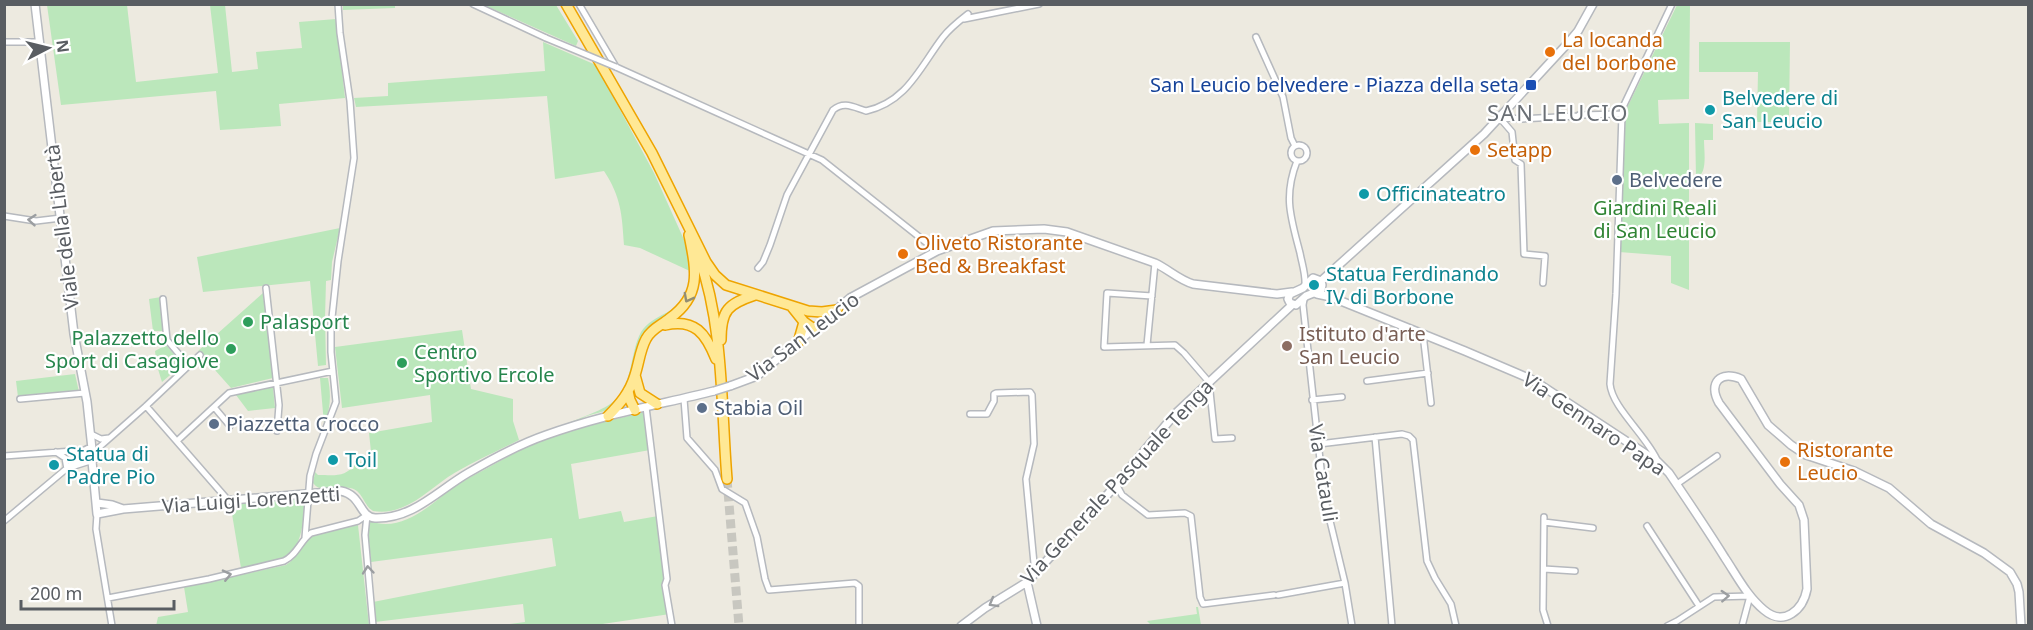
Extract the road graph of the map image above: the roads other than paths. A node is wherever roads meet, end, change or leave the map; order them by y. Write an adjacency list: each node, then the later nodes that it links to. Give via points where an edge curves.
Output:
1 (35, 4): 13 (street, Viale della Libertà)
2 (338, 4): 54 (street, via 354,158 331,327)
3 (473, 4): 14 (street, bridge)
4 (566, 4): 22 (highway, via 652,153)
5 (579, 4): 14 (street)
6 (1039, 4): 10 (street)
7 (1593, 4): 16 (street, via 1568,44)
8 (1672, 4): 15 (street)
9 (968, 14): 10 (street)
10 (961, 20): 18 (street, via 944,35 907,89 895,99 866,111 844,104 833,110)
11 (1256, 37): 17 (street, via 1283,97)
12 (4, 42): 13 (street)
13 (40, 42): 21 (street, Viale della Libertà)
14 (616, 67): 18 (street)
15 (1622, 114): 16 (street); 88 (street, via 1611,390)
16 (1499, 117): 28 (street); 29 (street, via 1512,132 1515,159 1521,164 1524,254 1545,256)
17 (1295, 146): 19 (street, via 1290,154); 19 (street, via 1302,146 1307,154)
18 (810, 154): 23 (street); 25 (street, via 787,195)
19 (1297, 162): 26 (street, via 1289,202)
20 (4, 216): 21 (street, one-way to 20, via 36,221)
21 (61, 218): 61 (street, Viale della Libertà)
22 (686, 221): 35 (highway, via 715,275 726,285); 46 (highway, one-way to 46, via 695,264 692,292 688,302); 53 (highway, via 708,289)
23 (937, 251): 24 (street, Via San Leucio, via 993,231 1044,229 1067,232); 42 (street, Via San Leucio, via 850,298)
24 (1155, 263): 33 (street, Via San Leucio, via 1193,284); 36 (street)
25 (758, 268)
26 (1304, 270): 27 (street); 30 (street)
27 (1311, 279): 28 (street); 30 (street)
28 (1322, 283): 34 (street); 37 (street)
29 (1543, 283)
30 (1305, 286): 32 (street, Via San Leucio)
31 (266, 288): 59 (street)
32 (1292, 292): 33 (street, Via San Leucio); 40 (street)
33 (1277, 294): 40 (street, Via San Leucio)
34 (1317, 294): 37 (street, Via Gennaro Papa); 38 (street)
35 (755, 295): 41 (highway); 53 (highway, via 735,302 727,310 721,332)
36 (1152, 296): 50 (street); 50 (street, via 1107,293 1104,347)
37 (1331, 297): 48 (street, Via Gennaro Papa)
38 (1304, 298): 40 (street, Via Generale Pasquale Tenga); 44 (street, Via Catauli)
39 (163, 299): 52 (street, via 169,345)
40 (1292, 303): 44 (street, Via Catauli); 58 (street, Via Generale Pasquale Tenga)
41 (792, 307): 43 (highway); 45 (highway)
42 (837, 310): 43 (highway); 47 (street, Via San Leucio)
43 (808, 312): 47 (highway)
44 (1304, 318): 66 (street, Via Catauli)
45 (804, 322): 47 (highway); 49 (highway)
46 (661, 325): 53 (highway, via 685,324 697,329 706,338); 56 (highway, via 646,339)
47 (814, 329): 49 (street, Via San Leucio)
48 (1423, 334): 55 (street); 88 (street, Via Gennaro Papa, via 1533,380)
49 (798, 343): 65 (street, Via San Leucio, bridge, via 757,375)
50 (1147, 345): 58 (street, via 1175,345)
51 (200, 355): 52 (street)
52 (189, 366): 69 (street)
53 (720, 370): 90 (highway)
54 (333, 371): 59 (street); 94 (street, via 336,402 316,454)
55 (1428, 373): 57 (street); 67 (street)
56 (635, 375): 60 (highway); 62 (highway)
57 (1367, 381)
58 (1209, 382): 80 (street, via 1215,440); 91 (street, Via Generale Pasquale Tenga, via 1175,414)
59 (276, 383): 70 (street, via 229,393); 76 (street)
60 (628, 391): 72 (highway); 74 (highway)
61 (85, 393): 64 (street); 77 (street, Viale della Libertà)
62 (640, 393): 68 (highway); 72 (highway)
63 (1342, 396): 66 (street)
64 (20, 399)
65 (684, 399): 68 (street, Via San Leucio); 118 (street, via 687,438 715,471 722,489 745,503 769,590 855,583 859,586)
66 (1312, 400): 82 (street, Via Catauli)
67 (1431, 403)
68 (657, 404): 71 (street, Via San Leucio)
69 (146, 406): 78 (street); 81 (street)
70 (214, 407): 75 (street); 81 (street)
71 (646, 407): 72 (street, Via San Leucio); 117 (street)
72 (635, 410): 74 (street, Via San Leucio)
73 (970, 414): 109 (street, via 987,414 996,393 1032,395 1034,444 1026,479)
74 (608, 416): 102 (street, Via San Leucio, via 522,446 468,473 412,510 372,518)
75 (231, 426)
76 (277, 431)
77 (91, 434): 78 (street, via 100,439); 83 (street, Viale della Libertà)
78 (110, 437): 83 (street)
79 (1375, 437): 82 (street); 122 (street); 123 (street, via 1402,434 1413,440 1427,561 1451,604)
80 (1232, 438)
81 (177, 441): 93 (street)
82 (1319, 444): 111 (street, Via Catauli, via 1324,496)
83 (89, 451): 84 (street); 87 (street, Viale della Libertà, via 96,456); 89 (street)
84 (54, 452): 85 (street); 89 (street, via 62,454)
85 (4, 456)
86 (1718, 456): 92 (street)
87 (88, 462): 89 (street); 99 (street, Viale della Libertà, via 94,471)
88 (1658, 462): 92 (street, Via Gennaro Papa)
89 (67, 469): 103 (street)
90 (727, 479)
91 (1116, 484): 95 (street, Via Generale Pasquale Tenga); 96 (street)
92 (1677, 484): 112 (street, Via Gennaro Papa)
93 (215, 485): 97 (street); 98 (street, via 215,493)
94 (308, 493): 97 (street, Via Luigi Lorenzetti); 102 (street, Via Luigi Lorenzetti, via 348,492); 106 (street)
95 (1108, 494): 96 (street); 109 (street, Via Generale Pasquale Tenga)
96 (1122, 495): 111 (street, via 1148,515 1191,516 1203,604)
97 (227, 499): 98 (street, Via Luigi Lorenzetti)
98 (208, 502): 100 (street, Via Luigi Lorenzetti)
99 (97, 503): 100 (street); 101 (street, Viale della Libertà)
100 (123, 509): 101 (street)
101 (97, 514): 113 (street)
102 (367, 515): 106 (street); 116 (street, one-way to 102, via 365,535)
103 (4, 521)
104 (1647, 526): 114 (street)
105 (1593, 528): 107 (street, via 1544,519)
106 (305, 538): 113 (street, one-way to 106, via 285,561 294,556)
107 (1544, 569): 108 (street); 124 (street)
108 (1575, 571)
109 (1035, 574): 110 (street, Via Generale Pasquale Tenga)
110 (1027, 582): 119 (street, Via Generale Pasquale Tenga, one-way to 119); 120 (street)
111 (1345, 582): 121 (street, Via Catauli)
112 (1750, 596): 114 (street, one-way to 112, via 1714,597); 126 (street); 127 (street, Via Gennaro Papa, via 1775,615 1788,616 1798,610 1807,589 1804,520 1799,506 1719,403 1714,390 1716,382 1726,376 1741,379 1768,424 1791,445 1806,455 1889,488 1931,524 2010,572 2019,592)
113 (108, 598): 115 (street)
114 (1699, 606): 125 (street)
115 (112, 626)
116 (373, 626)
117 (672, 626)
118 (859, 626)
119 (961, 626)
120 (1037, 626)
121 (1352, 626)
122 (1392, 626)
123 (1456, 626)
124 (1548, 626)
125 (1667, 626)
126 (1742, 626)
127 (2021, 626)

